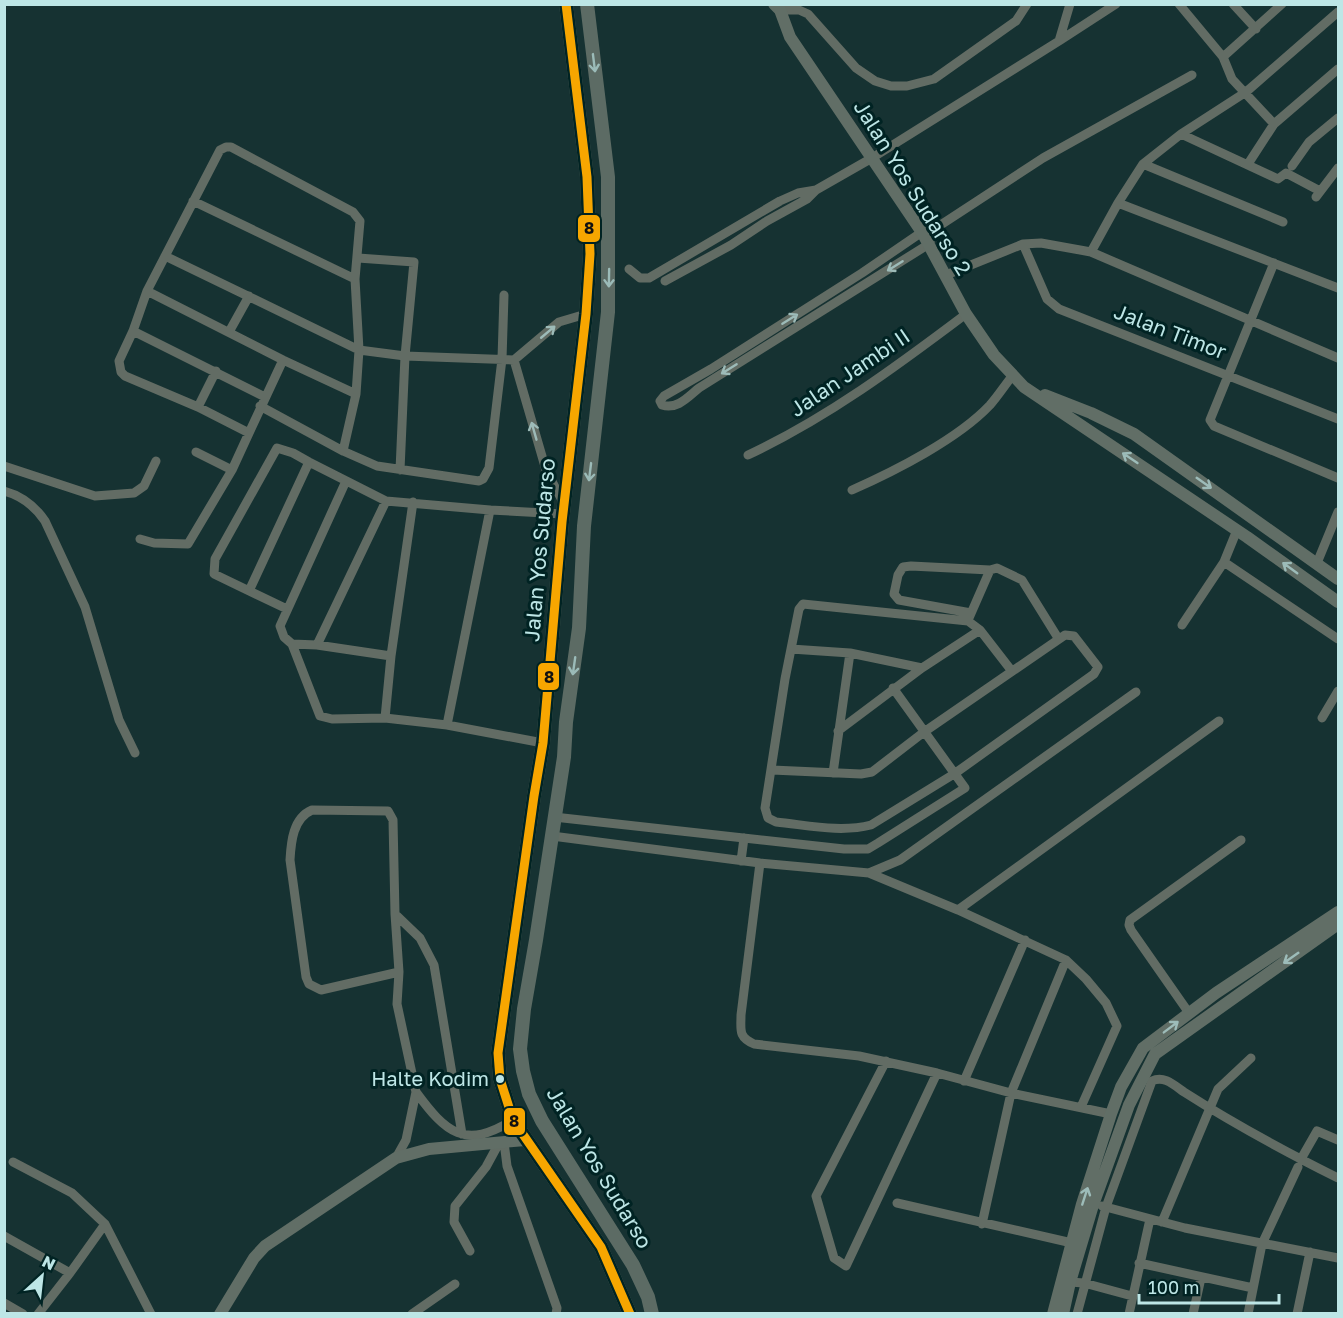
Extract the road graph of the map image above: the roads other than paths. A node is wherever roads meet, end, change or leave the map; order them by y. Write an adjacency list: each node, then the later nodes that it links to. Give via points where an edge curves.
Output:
1 (566, 4): 20 (main road, Jalan Yos Sudarso)
2 (587, 4): 18 (main road, Jalan Yos Sudarso, one-way to 18)
3 (1027, 4): 9 (street, via 1016,21 934,79 907,86 891,86 865,75 808,14)
4 (1070, 4): 12 (street)
5 (1116, 4): 12 (street)
6 (1179, 4): 13 (street)
7 (1233, 4): 11 (street)
8 (1282, 4): 11 (street)
9 (777, 7): 22 (main road, Jalan Yos Sudarso 2, via 790,36)
10 (1338, 12): 16 (street)
11 (1256, 29): 13 (street)
12 (1059, 41): 22 (street)
13 (1223, 57): 16 (street, via 1228,72)
14 (1338, 69): 19 (street)
15 (1191, 75): 31 (street, via 1042,158)
16 (1246, 92): 19 (street); 21 (street)
17 (1338, 118): 25 (street, via 1309,142)
18 (602, 123): 20 (main road); 34 (main road, Jalan Yos Sudarso)
19 (1274, 124): 24 (street)
20 (580, 128): 33 (main road, Jalan Yos Sudarso, via 587,177)
21 (1181, 134): 23 (street); 24 (street)
22 (872, 158): 27 (street); 32 (main road, Jalan Yos Sudarso 2)
23 (1143, 164): 29 (street); 30 (street)
24 (1248, 164): 26 (street, via 1278,179 1286,173 1318,194)
25 (1292, 166)
26 (1338, 168)
27 (816, 190): 41 (street, via 780,201 649,278 640,278); 44 (street, via 731,245)
28 (193, 201): 38 (street); 39 (street, via 220,150 231,147 353,212 360,221); 43 (street)
29 (1118, 203): 37 (street); 40 (street)
30 (1283, 222)
31 (936, 228): 32 (street); 35 (street)
32 (922, 232): 35 (main road, Jalan Yos Sudarso 2); 35 (street, one-way to 32, via 676,406 662,405 664,396)
33 (589, 243): 34 (main road); 50 (main road, Jalan Yos Sudarso)
34 (609, 243): 117 (main road, Jalan Yos Sudarso, one-way to 117, via 608,312 584,526 579,628)
35 (929, 244): 42 (main road, Jalan Yos Sudarso 2)
36 (1023, 244): 37 (street, via 1041,243); 42 (street); 61 (street, Jalan Timor, via 1052,304)
37 (1091, 252): 51 (street)
38 (165, 256): 46 (street); 48 (street)
39 (358, 258): 43 (street); 55 (street, via 414,262)
40 (1274, 263): 45 (street); 51 (street)
41 (629, 269)
42 (946, 275): 49 (main road, Jalan Yos Sudarso 2)
43 (355, 279): 54 (street)
44 (665, 281)
45 (1338, 288)
46 (147, 291): 52 (street); 53 (street)
47 (504, 295): 57 (street)
48 (249, 296): 53 (street); 54 (street)
49 (966, 314): 62 (main road, Jalan Yos Sudarso 2); 72 (street, Jalan Jambi II, via 846,401)
50 (586, 315): 59 (street, one-way to 50, via 560,322); 84 (main road, Jalan Yos Sudarso)
51 (1251, 321): 56 (street); 61 (street)
52 (133, 331): 60 (street); 67 (street, via 119,361 121,372)
53 (229, 332): 58 (street)
54 (359, 350): 55 (street); 64 (street)
55 (405, 356): 57 (street); 77 (street)
56 (1338, 358)
57 (502, 359): 59 (street); 77 (street, via 489,468 483,479)
58 (283, 360): 64 (street); 65 (street)
59 (514, 360): 84 (street, one-way to 59, via 546,470)
60 (216, 371): 65 (street); 67 (street)
61 (1228, 374): 68 (street, Jalan Timor); 78 (street, via 1210,416 1214,426)
62 (1012, 375): 63 (main road, Jalan Yos Sudarso 2); 80 (street, via 990,405 962,429 889,474)
63 (1024, 387): 87 (main road, Jalan Yos Sudarso 2, one-way to 87, via 1134,434); 88 (main road, Jalan Yos Sudarso 2, one-way to 63)
64 (356, 394): 70 (street)
65 (265, 397): 66 (street)
66 (260, 406): 69 (street); 70 (street)
67 (198, 408): 69 (street)
68 (1338, 419)
69 (249, 433): 76 (street)
70 (343, 451): 77 (street, via 377,466)
71 (196, 452): 76 (street)
72 (748, 455)
73 (156, 461): 75 (street, via 144,486 134,493 95,496)
74 (309, 462): 79 (street); 95 (street); 95 (street, via 277,447 214,559 214,574)
75 (4, 466)
76 (232, 470): 89 (street, via 188,544)
77 (400, 470)
78 (1338, 478)
79 (346, 481): 82 (street); 97 (street)
80 (852, 490)
81 (4, 491): 122 (street, via 31,505 45,521 85,607 119,720)
82 (386, 501): 83 (street); 104 (street)
83 (413, 502): 85 (street); 107 (street)
84 (563, 509): 85 (street); 115 (main road, Jalan Yos Sudarso)
85 (489, 510): 118 (street)
86 (1338, 512): 92 (street)
87 (1260, 522): 90 (main road); 92 (main road, Jalan Yos Sudarso 2)
88 (1237, 530): 90 (main road, Jalan Yos Sudarso 2); 91 (street)
89 (140, 539)
90 (1249, 539): 96 (main road, Jalan Yos Sudarso 2, one-way to 90)
91 (1224, 562): 99 (street); 102 (street)
92 (1317, 563): 94 (main road, Jalan Yos Sudarso 2)
93 (990, 570): 98 (street); 98 (street, via 906,566 900,570 894,594 899,600); 101 (street, via 997,568 1022,580)
94 (1338, 579)
95 (249, 591): 97 (street)
96 (1338, 602)
97 (287, 609): 103 (street, via 280,626)
98 (970, 617): 100 (street); 105 (street, via 802,604)
99 (1182, 625)
100 (980, 630): 108 (street); 109 (street)
101 (1058, 638): 109 (street); 125 (street, via 1065,634 1074,636 1097,663 1097,670)
102 (1338, 639)
103 (292, 644): 104 (street); 114 (street, via 320,716)
104 (317, 645): 107 (street)
105 (791, 649): 106 (street); 123 (street)
106 (850, 653): 108 (street); 119 (street)
107 (391, 656): 114 (street)
108 (922, 668): 110 (street)
109 (1011, 670): 120 (street)
110 (894, 688): 119 (street); 120 (street)
111 (1338, 691): 113 (street)
112 (1136, 692): 134 (street, via 900,860)
113 (1322, 717)
114 (385, 718): 118 (street)
115 (546, 718): 117 (main road); 121 (main road, Jalan Yos Sudarso)
116 (1219, 721): 135 (street)
117 (566, 722): 127 (main road, Jalan Yos Sudarso)
118 (447, 725): 121 (street)
119 (838, 731): 124 (street)
120 (924, 732): 124 (street, via 872,772); 125 (street)
121 (543, 743): 126 (main road, Jalan Yos Sudarso)
122 (135, 753)
123 (772, 770): 124 (street); 125 (street, via 765,808 768,818 855,829 871,825)
124 (833, 773)
125 (954, 774): 130 (street, via 965,788 868,849)
126 (534, 796): 127 (main road); 153 (main road, Jalan Yos Sudarso, via 498,1053 500,1079)
127 (556, 799): 128 (main road, Jalan Yos Sudarso)
128 (554, 817): 129 (main road, Jalan Yos Sudarso); 130 (street)
129 (552, 836): 132 (street); 190 (main road, Jalan Yos Sudarso, via 524,1009 520,1049 523,1071 542,1121 633,1265)
130 (744, 838): 132 (street)
131 (1240, 840): 142 (street, via 1130,920 1131,930)
132 (741, 861): 133 (street)
133 (760, 863): 134 (street); 144 (street, via 741,1015 745,1040)
134 (869, 873): 135 (street)
135 (958, 910): 139 (street)
136 (1338, 912): 142 (main road)
137 (395, 914): 141 (street); 141 (street, via 392,815 388,811 305,813 291,842 290,860 309,984 321,990); 154 (street, via 420,938 434,964)
138 (1338, 924): 150 (main road, one-way to 150, via 1155,1054)
139 (1025, 940): 140 (street); 146 (street)
140 (1066, 960): 148 (street); 149 (street, via 1106,1003 1117,1026)
141 (399, 972): 147 (street, via 397,1004)
142 (1189, 1013): 152 (main road, one-way to 142, via 1143,1048)
143 (1251, 1058): 151 (street, via 1218,1089)
144 (886, 1061): 145 (street); 145 (street, via 816,1196 834,1258 846,1266)
145 (937, 1073): 146 (street)
146 (964, 1081): 148 (street)
147 (416, 1092): 154 (street, via 439,1122); 158 (street, via 406,1140)
148 (1011, 1093): 149 (street); 167 (street)
149 (1081, 1107): 152 (street)
150 (1136, 1107): 151 (street, via 1152,1081 1160,1078); 163 (main road)
151 (1210, 1109): 160 (street); 165 (street)
152 (1111, 1113): 169 (main road, one-way to 152)
153 (513, 1120): 154 (street, via 481,1135); 155 (main road, Jalan Yos Sudarso)
154 (462, 1134)
155 (525, 1140): 157 (main road); 189 (main road, Jalan Yos Sudarso, via 601,1247)
156 (1338, 1140): 160 (street, via 1317,1131)
157 (502, 1143): 158 (main road, via 429,1149); 171 (street, via 455,1206 454,1222); 188 (street)
158 (396, 1158): 186 (main road, via 265,1246 254,1257)
159 (13, 1162): 166 (street, via 72,1193)
160 (1299, 1163): 161 (street); 170 (street)
161 (1338, 1178)
162 (897, 1203): 167 (street)
163 (1100, 1206): 164 (street); 177 (main road); 178 (street)
164 (1150, 1219): 165 (street); 174 (street)
165 (1162, 1221): 170 (street)
166 (105, 1224): 175 (street); 185 (street)
167 (982, 1224): 169 (street)
168 (4, 1236): 175 (street)
169 (1072, 1243): 191 (main road)
170 (1262, 1244): 172 (street); 180 (street)
171 (470, 1251)
172 (1310, 1252): 173 (street); 197 (street)
173 (1338, 1258)
174 (1139, 1263): 176 (street); 181 (street)
175 (70, 1273): 184 (street)
176 (1201, 1278): 180 (street); 195 (street)
177 (1070, 1281): 178 (street); 192 (main road)
178 (1084, 1283): 181 (street); 193 (street)
179 (455, 1284): 187 (street)
180 (1253, 1288): 196 (street)
181 (1132, 1296): 194 (street)
182 (4, 1303): 183 (street)
183 (23, 1314)
184 (38, 1314)
185 (151, 1314)
186 (220, 1314)
187 (412, 1314)
188 (556, 1314)
189 (630, 1314)
190 (652, 1314)
191 (1053, 1314)
192 (1063, 1314)
193 (1077, 1314)
194 (1129, 1314)
195 (1193, 1314)
196 (1248, 1314)
197 (1298, 1314)

